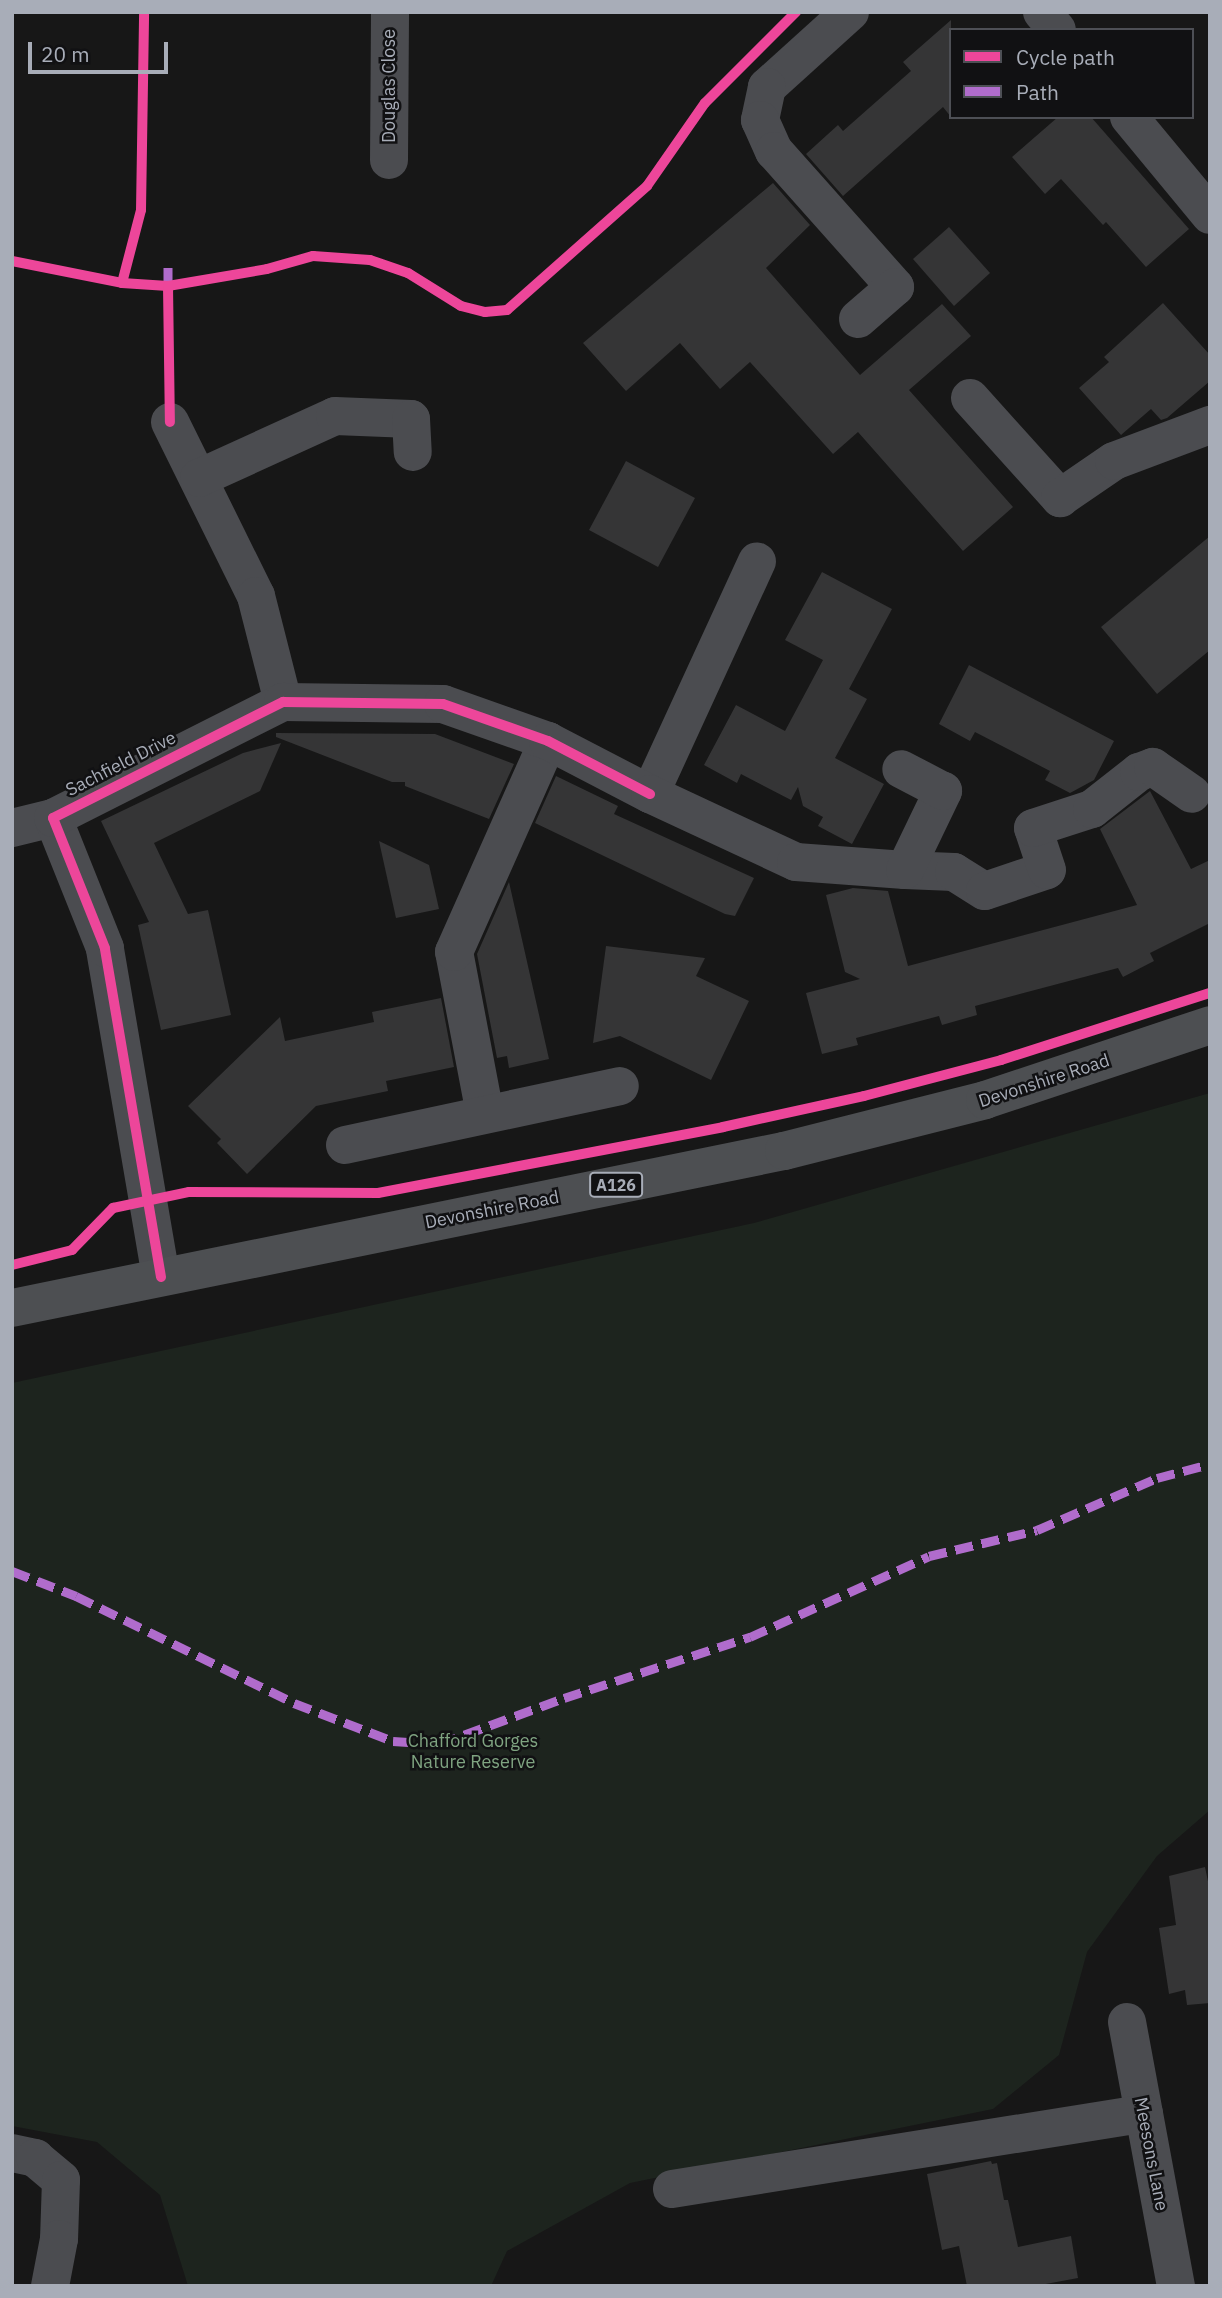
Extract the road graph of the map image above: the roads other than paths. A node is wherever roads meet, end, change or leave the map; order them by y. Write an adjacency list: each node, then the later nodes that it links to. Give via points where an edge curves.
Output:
1 (390, 12): 6 (street, Douglas Close)
2 (1042, 12): 4 (street)
3 (824, 20): 8 (street, via 767,87 760,120 774,151 895,287)
4 (1055, 28)
5 (1131, 119): 7 (street)
6 (389, 160)
7 (1210, 215)
8 (858, 319)
9 (970, 398): 11 (street, via 1060,498 1114,461)
10 (170, 422): 13 (street)
11 (1210, 425)
12 (412, 452): 13 (street, via 411,419 335,416)
13 (199, 478): 15 (street, via 256,596)
14 (757, 561): 18 (street)
15 (283, 702): 16 (street, Sachfield Drive, via 443,704); 20 (street, Sachfield Drive)
16 (548, 741): 18 (street, Sachfield Drive); 25 (street, via 454,952)
17 (901, 769): 22 (street, via 943,791)
18 (650, 794): 22 (street, Sachfield Drive, via 796,862)
19 (1192, 794): 22 (street, Sachfield Drive, via 1153,767 1139,772 1092,809 1033,828 1047,870 985,891 954,872)
20 (53, 818): 21 (street, Sachfield Drive); 27 (street, Sachfield Drive, via 105,948)
21 (12, 828)
22 (905, 870)
23 (1210, 1025): 27 (main road, Devonshire Road / A126, via 985,1100 784,1151)
24 (620, 1086): 25 (street)
25 (485, 1114): 26 (street)
26 (345, 1145)
27 (161, 1277): 28 (main road, Devonshire Road / A126)
28 (12, 1308)
29 (1127, 2022): 30 (street, Meesons Lane)
30 (1144, 2113): 32 (street); 34 (street, Meesons Lane)
31 (12, 2153): 33 (street, via 35,2158 61,2180 59,2239)
32 (672, 2189)
33 (50, 2286)
34 (1176, 2286)

